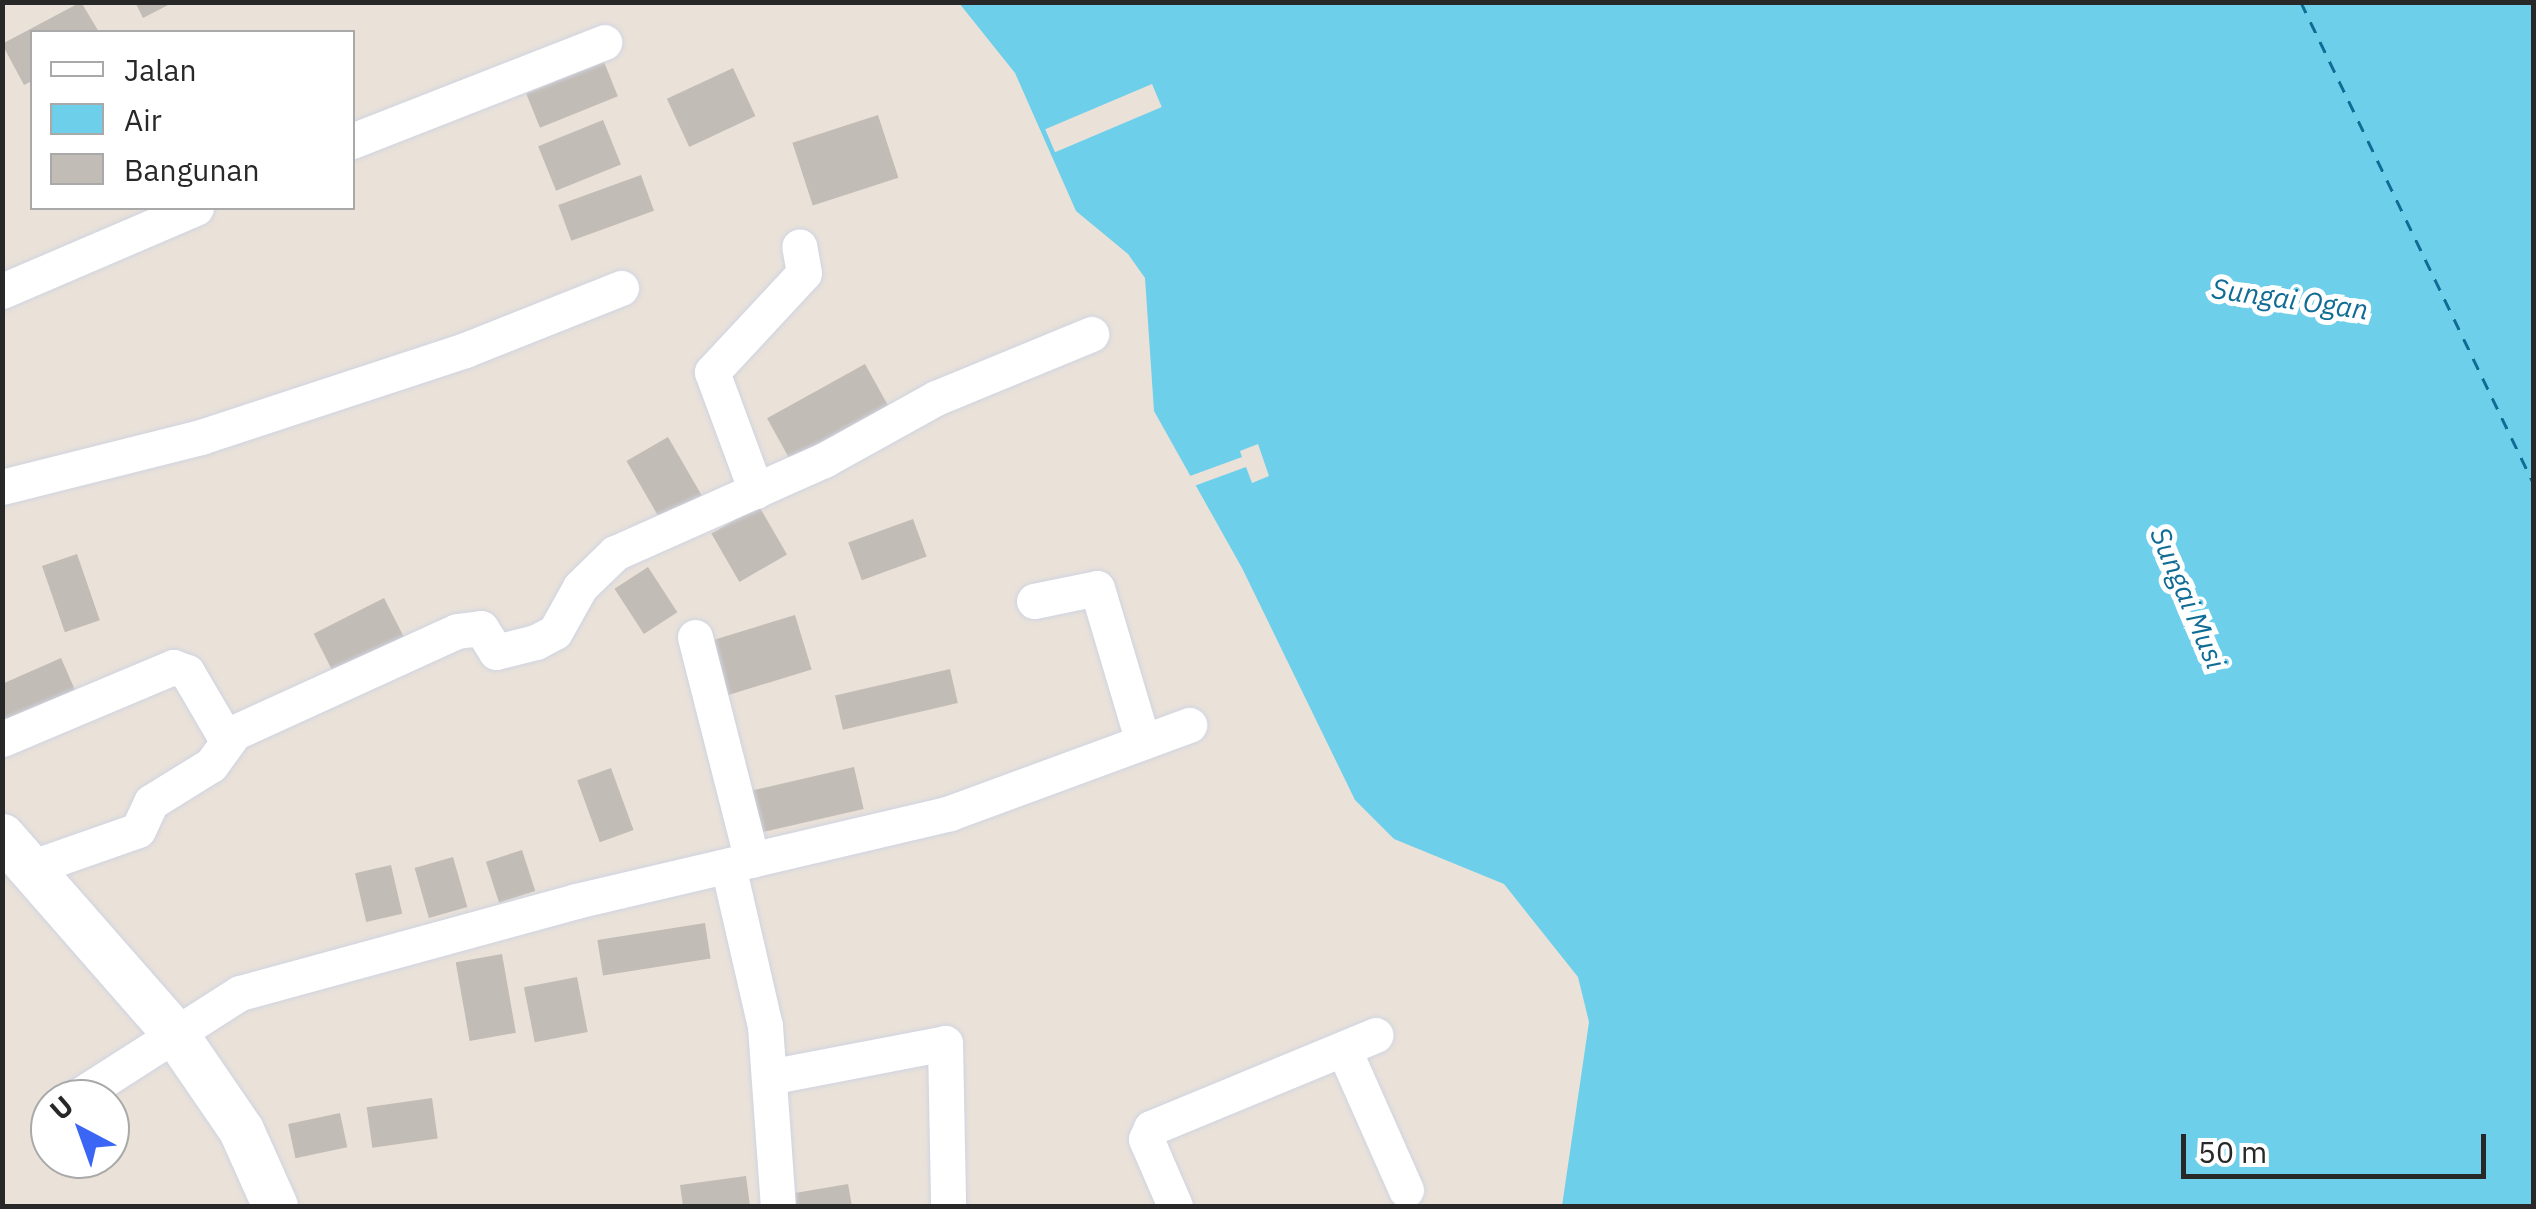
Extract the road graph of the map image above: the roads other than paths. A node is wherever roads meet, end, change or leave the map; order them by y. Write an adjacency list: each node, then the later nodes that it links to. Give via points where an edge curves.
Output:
1 (604, 42): 2 (street)
2 (355, 140)
3 (191, 210): 6 (street)
4 (799, 246): 9 (street, via 804,273 712,372)
5 (622, 288): 8 (street, via 465,350 201,437)
6 (2, 291)
7 (1091, 334): 9 (street, via 936,398)
8 (2, 487)
9 (756, 492): 13 (street, via 615,552 580,587 555,632 536,642 496,652 481,628 457,631)
10 (1034, 601): 15 (street, via 1097,588)
11 (694, 636): 17 (street)
12 (1189, 725): 15 (street)
13 (235, 732): 14 (street, via 224,732 192,677 173,667); 16 (street, via 211,765 151,802 138,830)
14 (2, 739)
15 (1142, 739): 17 (street, via 950,813)
16 (11, 849): 18 (street)
17 (740, 863): 18 (street, via 260,987 220,1002); 19 (street)
18 (176, 1035): 20 (street); 22 (street, via 241,1130)
19 (769, 1077): 23 (street); 24 (street, via 935,1043)
20 (106, 1079)
21 (1406, 1190): 25 (street, via 1359,1042 1150,1128 1146,1139)
22 (274, 1206)
23 (778, 1206)
24 (948, 1206)
25 (1175, 1206)

